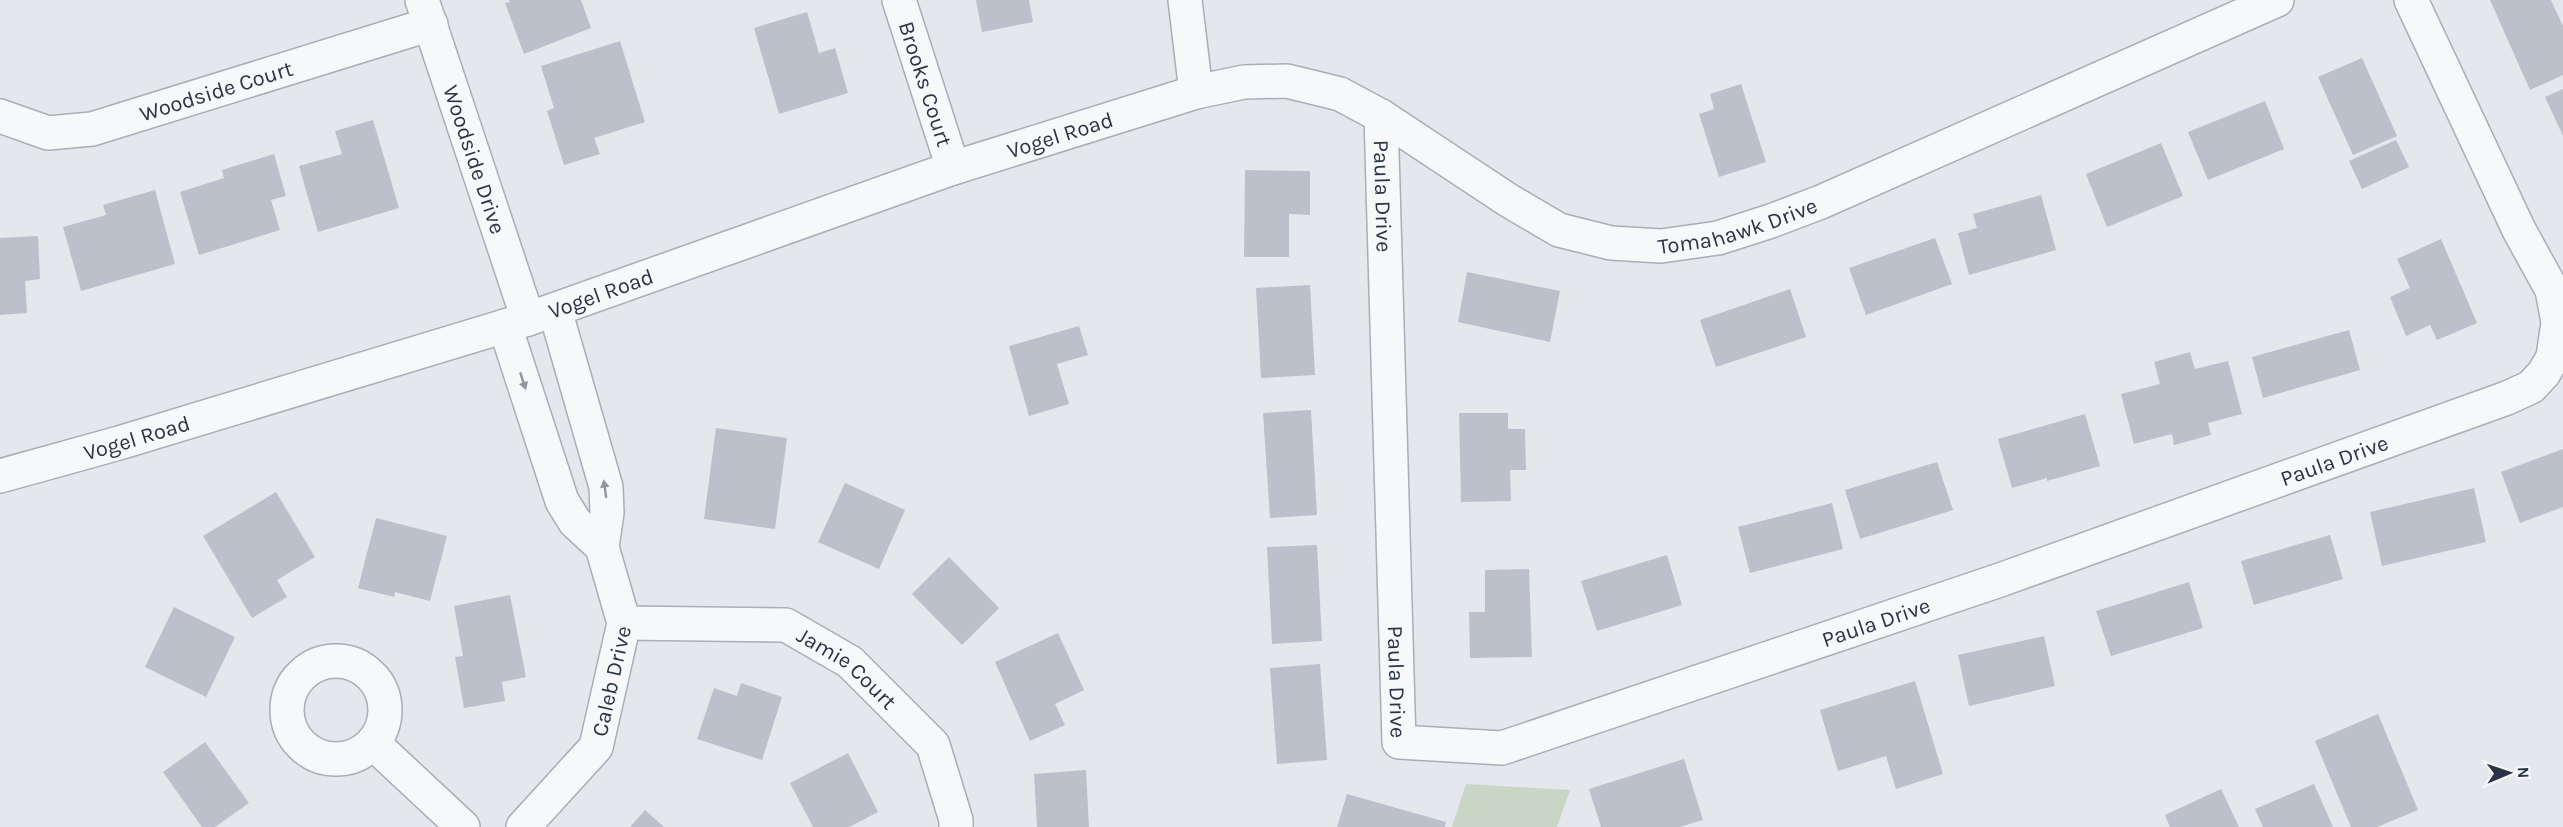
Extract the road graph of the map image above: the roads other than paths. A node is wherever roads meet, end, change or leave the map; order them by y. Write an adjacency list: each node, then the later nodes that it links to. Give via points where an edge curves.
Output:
1 (899, 0): 9 (street, Brooks Court)
2 (1185, 0): 6 (street)
3 (2277, 0): 8 (street, Tomahawk Drive, via 1821,202 1718,238 1661,246 1611,243 1559,230)
4 (2411, 0): 8 (street, Paula Drive, via 2519,230 2552,290 2558,322 2553,357 2531,387 2000,580 1502,748 1399,742)
5 (426, 12): 7 (street, Woodside Court, via 92,129 48,133); 10 (street, Woodside Drive)
6 (1196, 92): 8 (street, Tomahawk Drive, via 1244,82 1287,81 1340,94); 9 (street, Vogel Road)
7 (0, 116)
8 (1381, 116)
9 (953, 168): 10 (street, Vogel Road)
10 (529, 318): 11 (street, Vogel Road); 12 (street, Caleb Drive, one-way to 10, via 606,487); 12 (street, one-way to 12, via 562,501 575,522)
11 (0, 476)
12 (602, 547): 13 (street, Caleb Drive)
13 (624, 623): 16 (street, Caleb Drive, via 596,747); 17 (street, Jamie Court, via 786,625 850,662 933,745)
14 (373, 743): 15 (street)
15 (463, 827)
16 (523, 827)
17 (956, 827)

